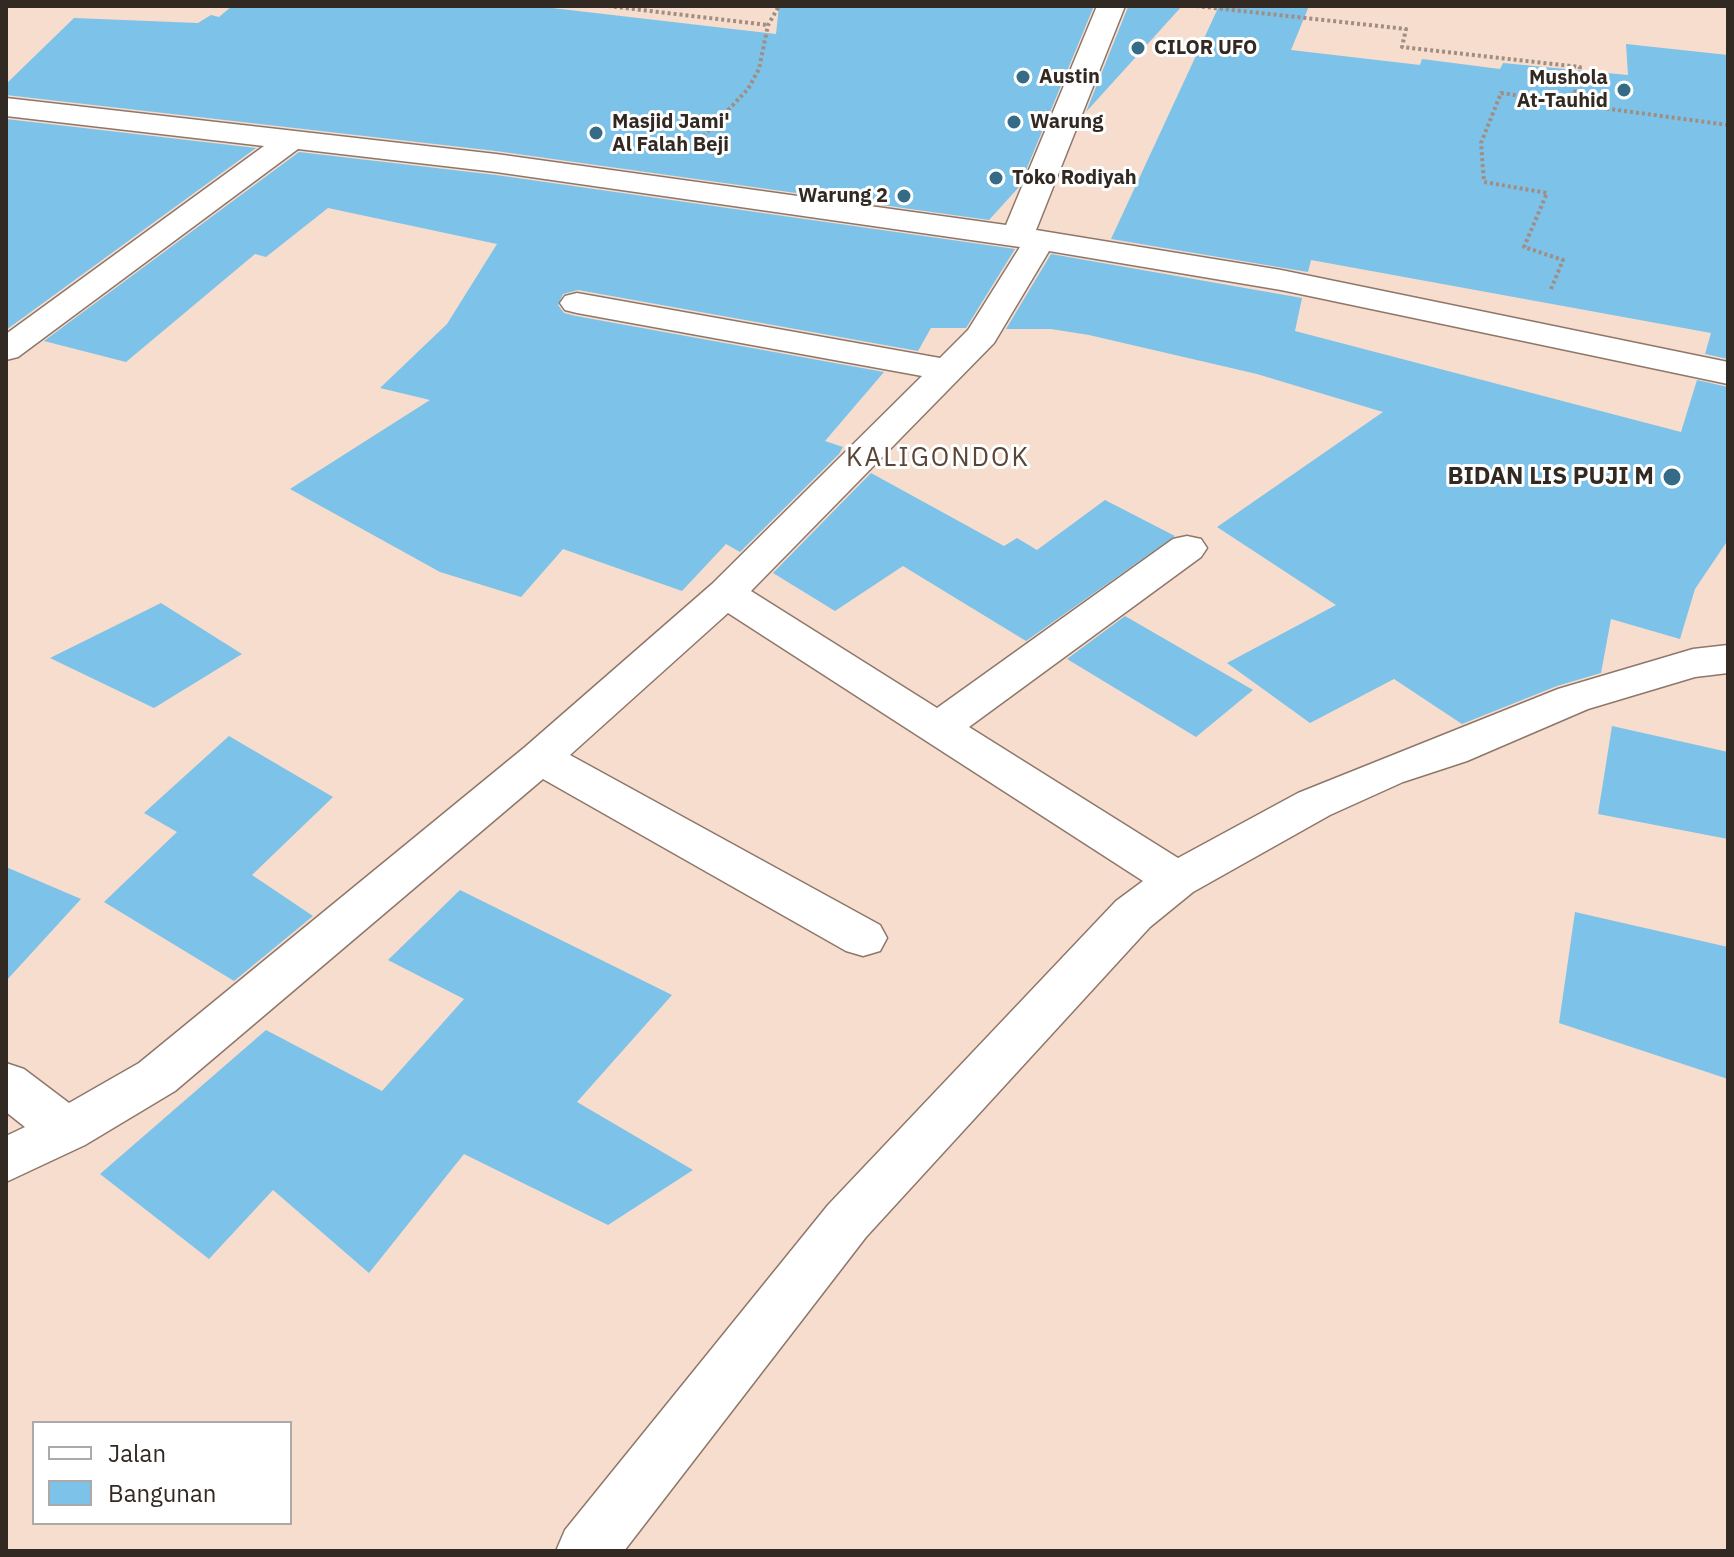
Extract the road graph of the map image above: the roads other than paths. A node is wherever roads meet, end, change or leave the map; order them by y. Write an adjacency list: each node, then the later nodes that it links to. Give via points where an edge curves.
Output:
1 (1111, 6): 4 (street)
2 (6, 107): 3 (street)
3 (290, 141): 4 (street, via 496,163); 6 (street)
4 (1029, 238): 7 (street, via 982,336); 8 (street, via 1281,280)
5 (577, 303): 7 (street)
6 (6, 350)
7 (949, 370): 10 (street)
8 (1728, 373)
9 (1187, 548): 12 (street)
10 (726, 593): 12 (street); 13 (street)
11 (1728, 659): 14 (street, via 1693,663 1573,699 1388,771 1314,804)
12 (940, 727): 14 (street)
13 (540, 758): 15 (street); 17 (street, via 157,1077)
14 (1177, 880): 19 (street, via 1133,914 847,1221)
15 (863, 938)
16 (6, 1084): 17 (street)
17 (67, 1130): 18 (street)
18 (6, 1160)
19 (586, 1551)

